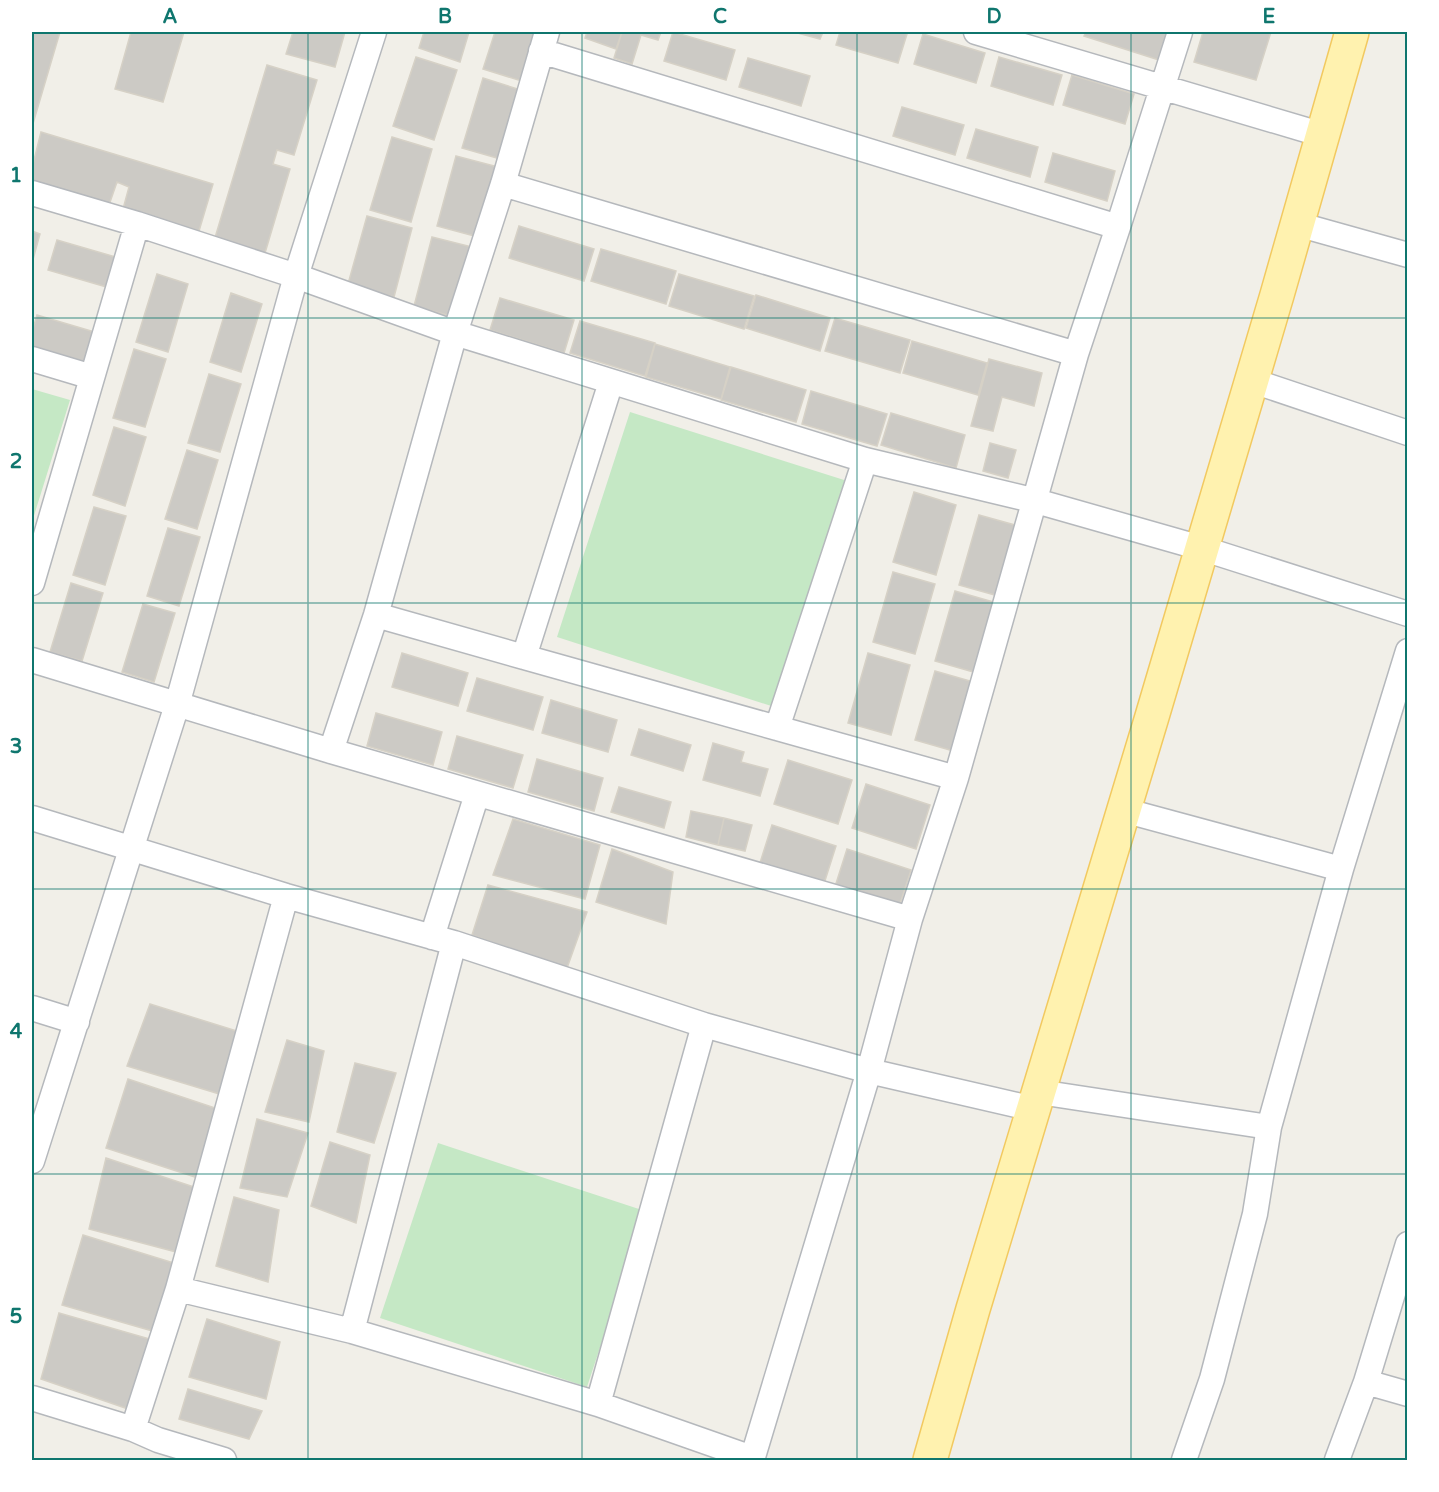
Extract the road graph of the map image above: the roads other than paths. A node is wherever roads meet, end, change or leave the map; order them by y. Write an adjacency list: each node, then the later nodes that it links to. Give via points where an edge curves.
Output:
1 (374, 32): 14 (street)
2 (976, 32): 6 (street)
3 (1180, 32): 6 (street)
4 (1352, 32): 7 (main road)
5 (544, 41): 8 (street); 12 (street)
6 (1161, 88): 7 (street); 12 (street)
7 (1323, 135): 11 (main road)
8 (503, 184): 15 (street); 16 (street)
9 (32, 193): 10 (street)
10 (138, 224): 14 (street); 18 (street)
11 (1297, 224): 13 (street); 19 (main road)
12 (1118, 227): 16 (street)
13 (1407, 255)
14 (296, 276): 15 (street); 31 (street)
15 (455, 333): 20 (street); 27 (street)
16 (1076, 354): 23 (street)
17 (32, 359): 18 (street)
18 (92, 377): 25 (street)
19 (1250, 380): 21 (street); 24 (main road)
20 (611, 382): 22 (street); 29 (street)
21 (1407, 433)
22 (865, 460): 23 (street); 32 (street)
23 (1036, 501): 24 (street); 34 (street)
24 (1201, 548): 26 (street); 36 (main road)
25 (32, 583)
26 (1407, 614)
27 (376, 615): 29 (street); 33 (street)
28 (1407, 651): 39 (street)
29 (524, 657): 32 (street)
30 (32, 660): 31 (street)
31 (177, 705): 33 (street); 38 (street)
32 (777, 728): 34 (street)
33 (331, 751): 35 (street)
34 (956, 778): 41 (street)
35 (477, 794): 41 (street); 42 (street)
36 (1123, 810): 39 (street); 47 (main road)
37 (32, 818): 38 (street)
38 (132, 849): 40 (street); 44 (street)
39 (1341, 869): 48 (street)
40 (286, 896): 42 (street); 51 (street)
41 (909, 919): 46 (street)
42 (443, 940): 45 (street); 52 (street)
43 (32, 1008): 44 (street)
44 (77, 1022): 49 (street)
45 (704, 1025): 46 (street); 56 (street)
46 (868, 1071): 47 (street); 59 (street)
47 (1036, 1101): 48 (street); 61 (main road)
48 (1269, 1127): 62 (street, via 1255,1214 1212,1379)
49 (32, 1161)
50 (1407, 1244): 53 (street)
51 (178, 1289): 52 (street); 57 (street)
52 (352, 1331): 56 (street)
53 (1366, 1382): 54 (street); 63 (street)
54 (1407, 1394)
55 (32, 1398): 57 (street)
56 (598, 1404): 59 (street)
57 (133, 1429): 58 (street)
58 (154, 1450): 60 (street)
59 (752, 1459)
60 (224, 1461)
61 (930, 1461)
62 (1184, 1461)
63 (1337, 1461)

